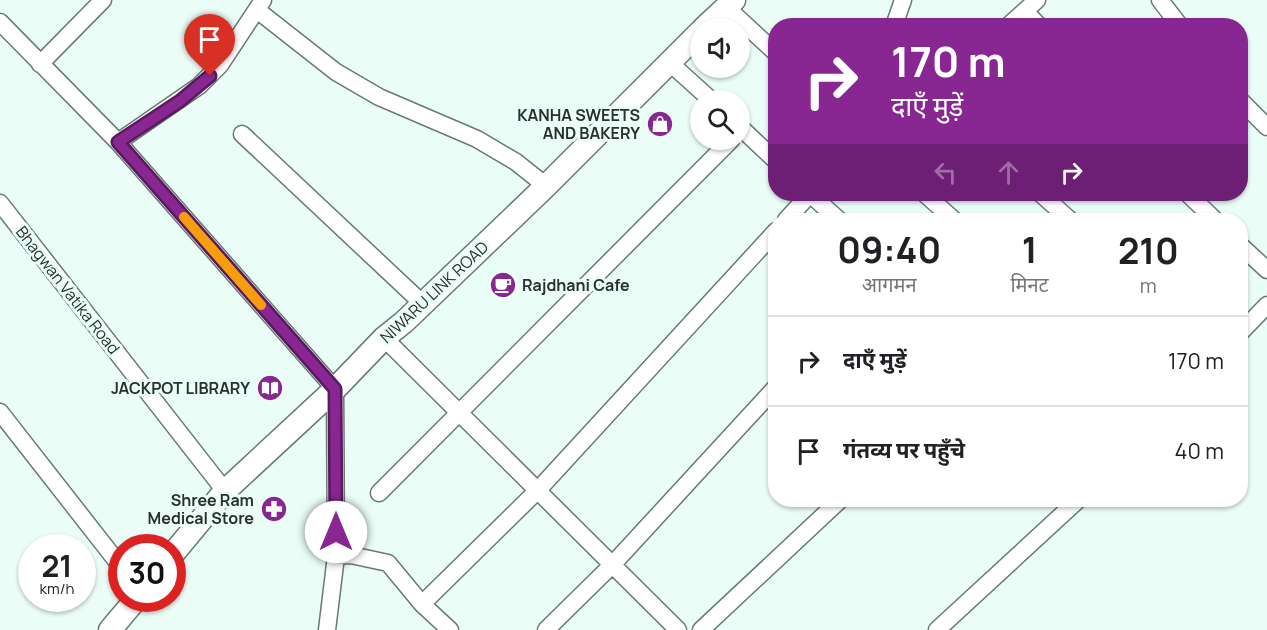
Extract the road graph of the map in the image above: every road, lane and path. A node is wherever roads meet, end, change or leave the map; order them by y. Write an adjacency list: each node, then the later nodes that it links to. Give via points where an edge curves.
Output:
1 (103, 0): 15 (street)
2 (903, 0): 8 (street)
3 (1160, 0): 10 (street)
4 (730, 4): 7 (street); 13 (street)
5 (260, 5): 21 (street, via 220,65 199,86); 24 (street, via 336,72 379,97 477,139)
6 (1031, 5): 9 (street)
7 (715, 18)
8 (897, 18)
9 (1017, 18)
10 (1174, 18)
11 (0, 22): 15 (street)
12 (690, 42): 14 (street, NIWARU LINK ROAD)
13 (768, 44)
14 (670, 63): 16 (street); 24 (street, NIWARU LINK ROAD)
15 (40, 64): 21 (street)
16 (700, 90)
17 (1248, 108): 18 (street)
18 (1267, 127)
19 (242, 134): 39 (street)
20 (750, 141): 23 (street)
21 (118, 142): 43 (street)
22 (720, 150): 46 (street)
23 (768, 155)
24 (546, 186): 39 (street, NIWARU LINK ROAD)
25 (804, 201): 31 (street)
26 (818, 201): 32 (street)
27 (933, 201): 33 (street)
28 (1049, 201): 34 (street)
29 (1195, 201): 35 (street)
30 (0, 203): 48 (street, Bhagwan Vatika Road)
31 (792, 213)
32 (831, 213)
33 (946, 213)
34 (1062, 213)
35 (1208, 213)
36 (768, 240): 47 (street)
37 (1248, 252): 38 (street)
38 (1267, 270)
39 (423, 304): 42 (street, NIWARU LINK ROAD)
40 (1267, 305): 41 (street)
41 (1248, 325)
42 (384, 338): 43 (street, NIWARU LINK ROAD); 46 (street)
43 (335, 389): 48 (street, NIWARU LINK ROAD); 54 (street)
44 (768, 396): 55 (street)
45 (0, 412): 53 (street)
46 (460, 413): 47 (street); 49 (street)
47 (538, 490): 55 (street); 56 (street)
48 (225, 491): 52 (street, NIWARU LINK ROAD)
49 (379, 493)
50 (833, 507): 63 (street)
51 (1070, 507): 64 (street)
52 (186, 538)
53 (108, 550)
54 (336, 556): 56 (street, via 388,563); 59 (street)
55 (613, 564): 61 (street); 62 (street)
56 (422, 604): 60 (street)
57 (125, 612): 58 (street)
58 (110, 630)
59 (327, 630)
60 (450, 630)
61 (546, 630)
62 (678, 630)
63 (701, 630)
64 (937, 630)

